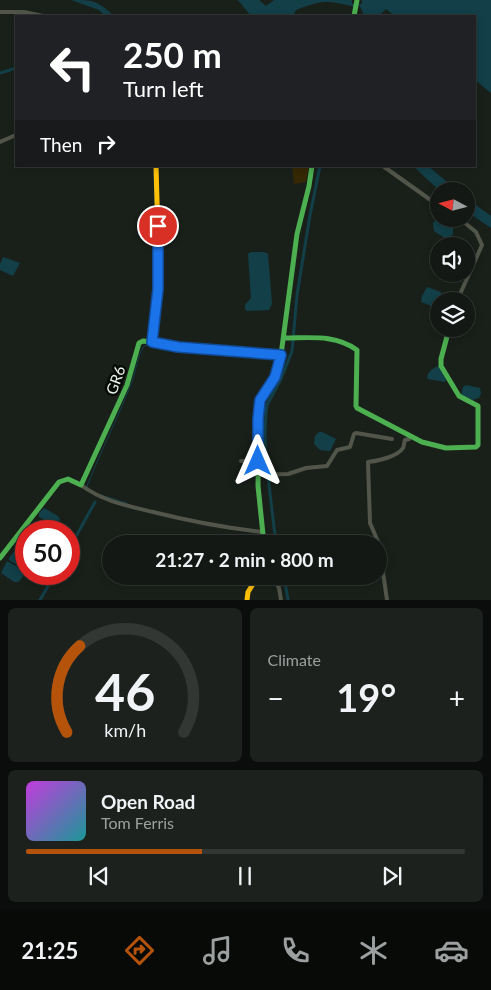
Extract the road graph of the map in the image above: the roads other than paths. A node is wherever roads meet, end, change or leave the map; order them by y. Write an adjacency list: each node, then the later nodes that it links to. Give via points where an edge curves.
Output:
1 (357, 0): 4 (street)
2 (0, 12): 3 (street)
3 (38, 15)
4 (354, 15)
5 (15, 134): 6 (street)
6 (0, 142)
7 (156, 167): 15 (street, via 158,276)
8 (312, 167): 14 (street, via 296,234)
9 (384, 167): 10 (street)
10 (430, 200)
11 (471, 228): 12 (street, via 482,245)
12 (462, 292)
13 (447, 337): 17 (street, via 441,366 459,396 478,406 478,445 447,449)
14 (285, 338): 16 (street); 17 (street, via 331,338 354,347 358,357 356,408)
15 (152, 342): 16 (street); 22 (street, GR6, via 140,343 127,385)
16 (281, 355): 20 (street, via 275,377 260,400)
17 (410, 437): 25 (street, via 398,452 368,462 370,523)
18 (392, 439): 21 (street, via 356,433 350,447 337,450 329,466 288,474)
19 (241, 461): 20 (street)
20 (258, 461): 21 (street)
21 (258, 475): 23 (street)
22 (82, 486): 23 (street, via 126,506 222,527); 26 (street, via 68,478 59,482)
23 (263, 532): 24 (street)
24 (263, 535)
25 (375, 535)
26 (0, 558)
27 (252, 585): 30 (street)
28 (278, 585): 31 (street)
29 (385, 585): 32 (street)
30 (247, 600)
31 (281, 600)
32 (387, 600)

